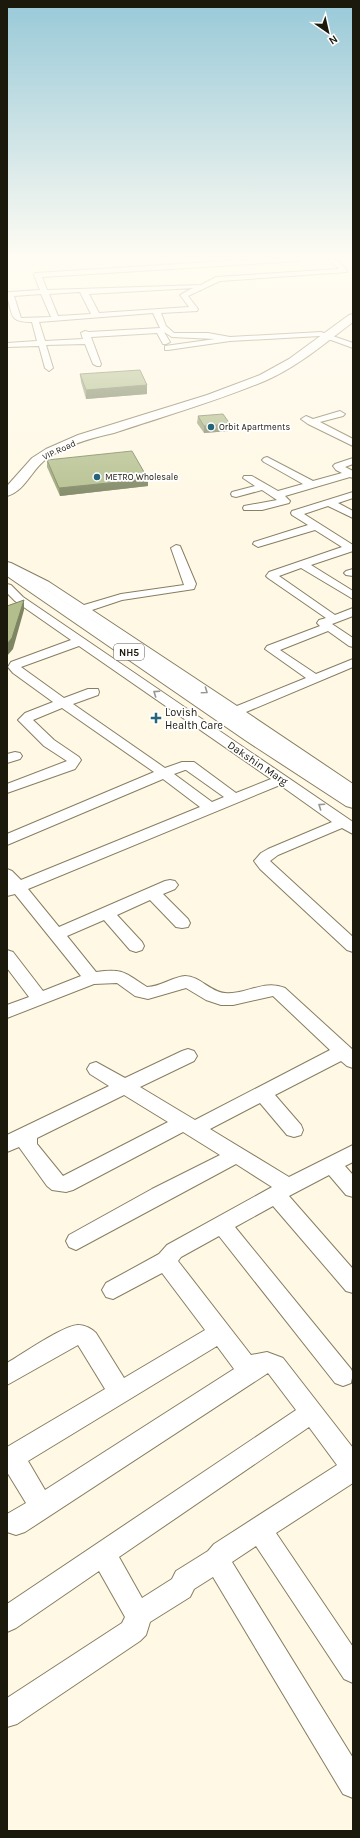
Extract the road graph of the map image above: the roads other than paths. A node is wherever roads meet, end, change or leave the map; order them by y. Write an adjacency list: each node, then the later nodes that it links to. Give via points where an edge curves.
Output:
1 (42, 345): 5 (street)
2 (90, 345): 4 (street)
3 (311, 345): 16 (main road, VIP Road, via 287,361 282,369 244,385 100,432 48,453 37,460 16,488)
4 (97, 364)
5 (49, 368)
6 (340, 414): 8 (street, via 308,421)
7 (353, 432): 8 (street)
8 (338, 436): 9 (street)
9 (353, 443)
10 (267, 460): 14 (street)
11 (353, 461): 12 (street, via 338,466)
12 (352, 475): 14 (street)
13 (248, 478): 15 (street)
14 (312, 485): 19 (street)
15 (264, 487): 17 (street); 19 (street)
16 (7, 492)
17 (236, 494)
18 (353, 495): 20 (street)
19 (281, 498): 21 (street, via 262,507); 22 (street)
20 (329, 502): 22 (street); 23 (street)
21 (248, 508)
22 (301, 511): 24 (street, via 296,513)
23 (353, 515)
24 (317, 526): 25 (street); 26 (street)
25 (258, 544)
26 (352, 547): 28 (street)
27 (176, 548): 34 (street, via 190,587 121,597)
28 (301, 564): 33 (street); 36 (street, via 272,576)
29 (7, 565): 34 (street, via 45,584)
30 (7, 569): 47 (highway, Dakshin Marg / NH5)
31 (7, 581): 47 (highway, NH5)
32 (7, 587): 37 (street, Dakshin Marg, via 19,599)
33 (353, 596)
34 (82, 609): 45 (street, one-way to 45)
35 (353, 612): 36 (street, via 323,623)
36 (328, 621): 38 (street); 41 (street, via 271,649)
37 (80, 641): 39 (street); 49 (street, Dakshin Marg, one-way to 37)
38 (351, 641)
39 (11, 664): 43 (street)
40 (353, 664): 41 (street)
41 (316, 679): 45 (street)
42 (93, 692): 43 (street)
43 (63, 703): 46 (street); 48 (street)
44 (15, 711): 46 (street)
45 (235, 712): 51 (street)
46 (25, 720): 50 (street, via 49,743 72,758 73,763)
47 (248, 738): 53 (highway, Dakshin Marg / NH5); 55 (highway, NH5)
48 (164, 773): 52 (street, via 189,765); 54 (street); 56 (street)
49 (282, 780): 52 (street); 55 (street, Dakshin Marg, one-way to 49)
50 (7, 789)
51 (353, 790)
52 (234, 798): 54 (street)
53 (353, 802)
54 (210, 808): 59 (street)
55 (350, 821): 65 (street, via 273,852 262,861)
56 (8, 839)
57 (7, 874): 59 (street)
58 (170, 885): 60 (street)
59 (12, 889): 63 (street)
60 (152, 893): 61 (street); 62 (street)
61 (106, 913): 63 (street); 64 (street)
62 (182, 923)
63 (58, 934): 67 (street)
64 (136, 946)
65 (353, 946)
66 (7, 956): 68 (street)
67 (92, 978): 68 (street); 71 (street, via 118,977 148,993 187,982 222,1000 274,990)
68 (40, 999): 69 (street)
69 (7, 1012)
70 (188, 1056): 73 (street)
71 (348, 1056): 74 (street)
72 (96, 1069): 73 (street)
73 (124, 1087): 75 (street); 77 (street)
74 (262, 1093): 75 (street); 76 (street)
75 (188, 1126): 77 (street, via 66,1184 59,1184 54,1180 28,1146); 80 (street)
76 (294, 1130)
77 (27, 1134): 78 (street)
78 (7, 1144)
79 (353, 1152): 81 (street)
80 (237, 1155): 83 (street); 85 (street)
81 (332, 1165): 82 (street); 83 (street)
82 (353, 1189)
83 (282, 1191): 84 (street); 87 (street)
84 (221, 1224): 86 (street, via 174,1251); 92 (street)
85 (76, 1241)
86 (166, 1260): 88 (street); 89 (street)
87 (353, 1284)
88 (113, 1290)
89 (220, 1332): 90 (street, via 243,1363 254,1366); 93 (street)
90 (266, 1361): 94 (street, via 275,1365); 97 (street)
91 (7, 1375): 93 (street, via 80,1334 88,1340)
92 (343, 1376)
93 (120, 1392): 95 (street)
94 (312, 1412): 96 (street); 100 (street)
95 (10, 1459): 97 (street)
96 (353, 1468): 99 (street)
97 (42, 1507): 98 (street)
98 (16, 1523)
99 (260, 1530): 101 (street, via 223,1552); 104 (street)
100 (102, 1553): 102 (street); 103 (street)
101 (217, 1560): 102 (street, via 185,1580 181,1588); 106 (street)
102 (138, 1615): 105 (street, via 137,1626 131,1632)
103 (7, 1619)
104 (353, 1670)
105 (7, 1714)
106 (353, 1784)

